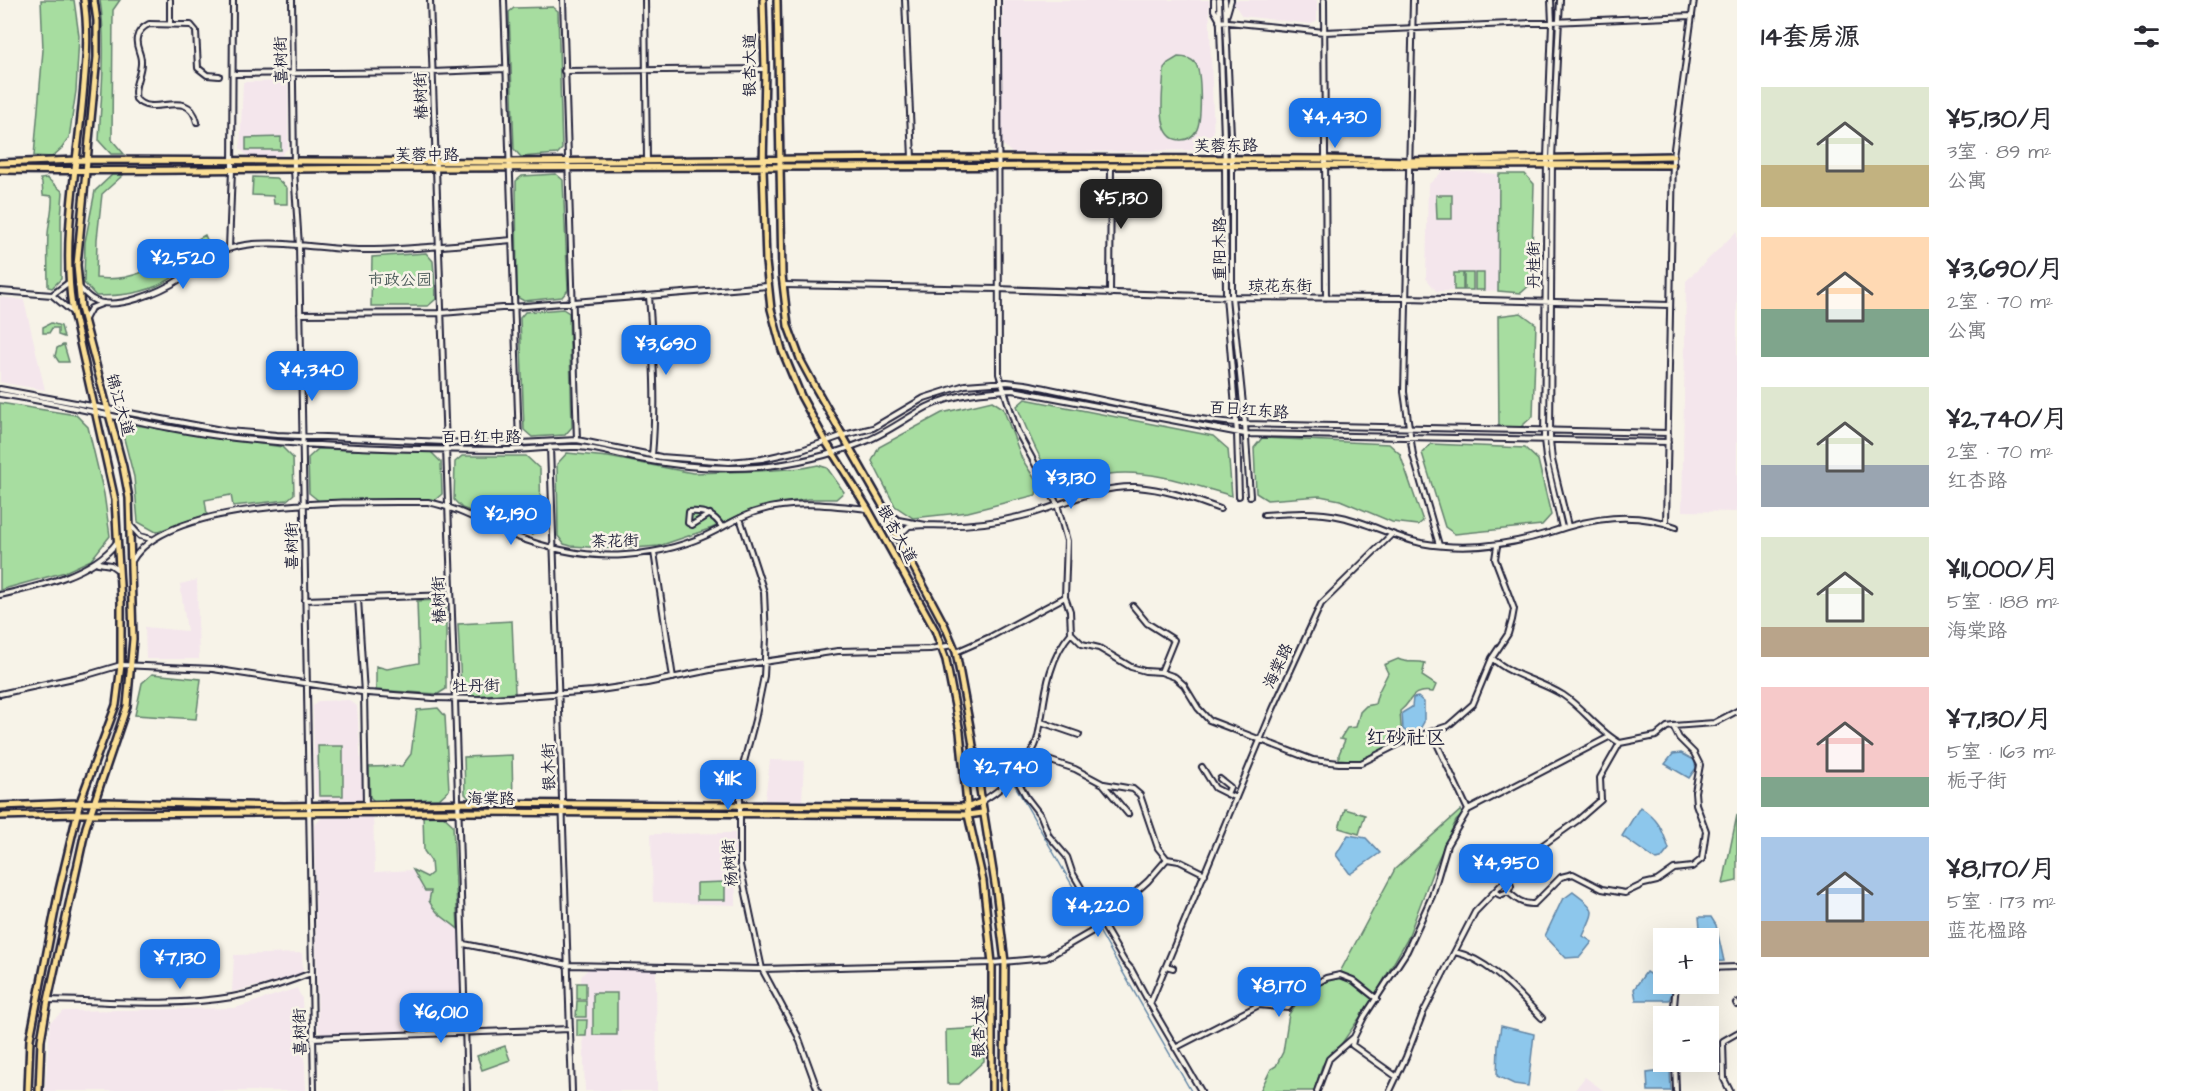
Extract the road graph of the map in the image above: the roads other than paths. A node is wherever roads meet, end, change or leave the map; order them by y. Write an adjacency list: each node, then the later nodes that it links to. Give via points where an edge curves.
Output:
1 (84, 0): 44 (main road, 锦江大道, via 87,57)
2 (94, 0): 45 (main road, 锦江大道, via 97,57)
3 (170, 0): 26 (street)
4 (233, 0): 35 (street)
5 (292, 0): 36 (street, 喜树街)
6 (430, 0): 34 (street, 椿树街)
7 (504, 0): 30 (street)
8 (563, 0): 32 (street)
9 (645, 0): 33 (street)
10 (763, 0): 31 (main road, 银杏大道)
11 (777, 0): 41 (main road, 银杏大道)
12 (905, 0): 42 (street)
13 (998, 0): 47 (street)
14 (1214, 0): 24 (street)
15 (1219, 0): 24 (street, 重阳木路)
16 (1225, 0): 25 (street, 重阳木路)
17 (1231, 0): 25 (street)
18 (1324, 0): 29 (street)
19 (1413, 0): 28 (street)
20 (1694, 0): 23 (street)
21 (1552, 2): 27 (street, 丹桂街)
22 (1559, 2): 27 (street, 丹桂街)
23 (1692, 16): 27 (street); 39 (street)
24 (1219, 20): 25 (street); 51 (street, 重阳木路)
25 (1225, 20): 29 (street); 51 (street, 重阳木路)
26 (170, 23): 37 (street, via 194,28 198,68 207,75); 38 (street, via 149,24 137,36 141,61 135,95 146,106 182,104 192,111)
27 (1555, 23): 28 (street); 48 (street, 丹桂街)
28 (1412, 28): 29 (street); 54 (street)
29 (1324, 32): 52 (street)
30 (506, 69): 34 (street); 56 (street)
31 (765, 69): 33 (street); 40 (main road, 银杏大道)
32 (564, 70): 33 (street); 46 (street)
33 (646, 70): 43 (street)
34 (432, 72): 36 (street); 55 (street, 椿树街)
35 (233, 74): 36 (street); 49 (street)
36 (294, 74): 50 (street, 喜树街)
37 (219, 76)
38 (197, 122)
39 (1673, 156): 48 (main road, 芙蓉东路); 57 (street)
40 (762, 158): 41 (main road, 芙蓉中路); 43 (main road, 芙蓉中路); 60 (main road, 银杏大道)
41 (779, 158): 42 (main road, 芙蓉东路); 62 (main road, 银杏大道)
42 (912, 158): 47 (main road, 芙蓉东路)
43 (647, 159): 46 (main road, 芙蓉中路)
44 (76, 160): 45 (main road, 芙蓉中路); 53 (main road, 芙蓉中路); 66 (main road, 锦江大道)
45 (88, 160): 49 (main road, 芙蓉中路); 67 (main road, 锦江大道)
46 (567, 160): 56 (main road, 芙蓉中路); 61 (street)
47 (997, 160): 51 (main road, 芙蓉东路); 59 (street)
48 (1549, 161): 54 (main road, 芙蓉东路); 57 (main road, 芙蓉东路); 85 (street, 丹桂街)
49 (232, 162): 50 (main road, 芙蓉中路); 64 (street)
50 (294, 162): 55 (main road, 芙蓉中路); 65 (street, 喜树街)
51 (1228, 162): 52 (main road, 芙蓉东路); 58 (main road, 芙蓉东路); 81 (street, 重阳木路); 82 (street, 重阳木路)
52 (1325, 162): 54 (main road, 芙蓉东路); 83 (street)
53 (0, 163)
54 (1410, 164): 84 (street)
55 (436, 165): 56 (main road, 芙蓉中路); 65 (main road, 芙蓉中路); 70 (street, 椿树街)
56 (509, 165): 61 (main road, 芙蓉中路); 68 (street)
57 (1673, 165): 88 (street)
58 (1111, 166): 59 (main road, 芙蓉东路); 78 (street)
59 (997, 167): 62 (main road, 芙蓉东路); 76 (street)
60 (763, 168): 61 (main road, 芙蓉中路); 62 (main road, 芙蓉中路); 75 (main road, 银杏大道)
61 (568, 169): 86 (street)
62 (780, 169): 73 (main road, 银杏大道)
63 (0, 170): 66 (main road, 芙蓉中路)
64 (232, 170): 65 (main road, 芙蓉中路); 67 (main road, 芙蓉中路); 71 (street)
65 (294, 170): 69 (street, 喜树街)
66 (75, 171): 67 (main road, 芙蓉中路); 72 (main road, 锦江大道)
67 (87, 172): 74 (main road, 锦江大道)
68 (511, 240): 70 (street); 90 (street)
69 (299, 246): 70 (street, via 373,250); 71 (street, via 278,243); 94 (street, 喜树街)
70 (439, 246): 93 (street, 椿树街)
71 (229, 248): 87 (street, via 145,298)
72 (68, 283): 79 (street); 91 (main road, 锦江大道)
73 (783, 285): 76 (street, 琼花东街); 112 (main road, 银杏大道, via 788,326 801,361)
74 (78, 286): 87 (street, via 93,300); 95 (main road, 锦江大道)
75 (768, 286): 80 (street); 119 (main road, 银杏大道, via 782,350)
76 (998, 289): 78 (street, 琼花东街); 96 (street)
77 (0, 291): 79 (street)
78 (1110, 294): 81 (street, 琼花东街)
79 (52, 295): 91 (street)
80 (649, 296): 86 (street); 127 (street, via 656,414)
81 (1226, 296): 82 (street, 琼花东街); 104 (street, 重阳木路)
82 (1232, 297): 83 (street, 琼花东街); 105 (street, 重阳木路)
83 (1326, 298): 84 (street, 琼花东街)
84 (1406, 298): 85 (street, 琼花东街); 106 (street, via 1404,392)
85 (1548, 301): 88 (street, 琼花东街); 107 (street, 丹桂街); 108 (street, 丹桂街)
86 (573, 302): 90 (street); 115 (street)
87 (105, 303): 95 (street, via 91,308)
88 (1670, 304): 110 (street)
89 (365, 306): 92 (street)
90 (514, 307): 93 (street); 122 (street)
91 (73, 312): 100 (main road, 锦江大道)
92 (365, 313): 93 (street); 94 (street)
93 (442, 313): 118 (street, 椿树街)
94 (300, 314): 113 (street, 喜树街)
95 (84, 321): 101 (main road, 锦江大道)
96 (1000, 382): 98 (street); 104 (street, 百日红东路); 112 (street, 百日红东路, via 942,391 873,428)
97 (0, 389): 100 (street, 百日红中路)
98 (1003, 390): 109 (street, 百日红东路); 124 (street, 百日红东路, via 941,401); 130 (street, via 1017,431)
99 (0, 394): 102 (street, 百日红中路)
100 (95, 406): 101 (street, 百日红中路); 102 (main road, 锦江大道)
101 (107, 408): 103 (main road, 锦江大道); 113 (street, 百日红中路, via 227,431)
102 (97, 413): 103 (street, 百日红中路); 148 (main road, 锦江大道, via 115,500)
103 (109, 416): 121 (street, 百日红中路, via 233,438); 142 (main road, 锦江大道, via 123,466)
104 (1236, 423): 105 (street, 百日红东路); 109 (street, 重阳木路)
105 (1245, 424): 106 (street, 百日红东路); 111 (street, 重阳木路)
106 (1408, 427): 107 (street, 百日红东路); 114 (street)
107 (1544, 430): 108 (street, 百日红东路); 116 (street, 丹桂街)
108 (1550, 430): 110 (street, 百日红东路); 117 (street, 丹桂街)
109 (1237, 433): 111 (street, 百日红东路); 128 (street, 重阳木路)
110 (1668, 433): 120 (street)
111 (1245, 434): 114 (street, 百日红东路); 129 (street, 重阳木路)
112 (844, 435): 119 (street, 百日红中路); 124 (main road, 银杏大道)
113 (302, 436): 118 (street, 百日红中路); 121 (street, 喜树街)
114 (1410, 438): 116 (street, 百日红东路); 152 (street)
115 (577, 440): 123 (street, 百日红中路); 127 (street, 百日红中路)
116 (1544, 440): 117 (street, 百日红东路); 147 (street, 丹桂街)
117 (1550, 440): 120 (street, 百日红东路); 144 (street, 丹桂街)
118 (445, 442): 122 (street, 百日红中路); 125 (street, 椿树街)
119 (826, 442): 126 (main road, 银杏大道); 127 (street, 百日红中路, via 762,459 729,462)
120 (1668, 442): 141 (street)
121 (303, 443): 125 (street, 百日红中路); 131 (street, 喜树街)
122 (519, 443): 123 (street, 百日红中路)
123 (550, 445): 125 (street, 百日红中路, via 507,450); 126 (street, 百日红中路, via 715,468 762,466); 154 (street, 银木街)
124 (850, 447): 126 (street, 百日红中路); 133 (main road, 银杏大道)
125 (445, 449): 132 (street, 椿树街)
126 (832, 452): 134 (main road, 银杏大道)
127 (652, 456)
128 (1239, 496)
129 (1250, 496)
130 (1057, 504): 135 (street, via 1097,490 1135,487 1165,490); 143 (street, via 998,522); 161 (street, via 1067,542)
131 (304, 505): 132 (street, 茶花街, via 428,502); 151 (street, 茶花街, via 221,514); 163 (street, 喜树街)
132 (447, 506): 154 (street, 茶花街, via 507,533); 160 (street, 椿树街)
133 (884, 508): 143 (street, via 898,520); 150 (main road, 银杏大道)
134 (868, 509): 140 (street, 茶花街, via 803,504 759,510); 167 (main road, 银杏大道)
135 (1220, 509)
136 (700, 512): 137 (street); 139 (street); 139 (street, via 689,512 688,523 692,525)
137 (710, 514): 139 (street); 145 (street)
138 (1264, 515): 149 (street, via 1342,517)
139 (702, 518)
140 (740, 518): 145 (street, 茶花街); 170 (street, 杨树街, via 765,592)
141 (1666, 524): 144 (street, via 1614,517); 146 (street)
142 (130, 525): 151 (street, via 140,536); 157 (main road, 锦江大道)
143 (926, 525): 150 (street, via 909,526)
144 (1568, 526): 147 (street)
145 (722, 527): 155 (street, 茶花街)
146 (1676, 527)
147 (1562, 528): 153 (street)
148 (117, 535): 156 (street, via 113,547); 158 (main road, 锦江大道)
149 (1391, 535): 152 (street); 186 (street, 海棠路, via 1321,604)
150 (898, 538): 166 (main road, 银杏大道)
151 (152, 539): 157 (street, 茶花街)
152 (1439, 545): 153 (street)
153 (1497, 546): 169 (street, via 1495,559 1514,609 1508,634)
154 (554, 547): 155 (street, 茶花街, via 580,554); 177 (street, 银木街)
155 (654, 552): 174 (street)
156 (97, 562): 158 (street, via 111,565); 159 (street, via 28,589)
157 (131, 562): 172 (main road, 锦江大道)
158 (120, 574): 171 (main road, 锦江大道)
159 (0, 595)
160 (451, 595): 162 (street); 179 (street, 椿树街)
161 (1065, 597): 165 (street); 168 (street)
162 (358, 598): 163 (street); 176 (street)
163 (305, 600): 175 (street, 喜树街)
164 (1133, 606): 173 (street, via 1147,623 1174,640)
165 (1071, 633): 173 (street, via 1082,644 1099,648 1131,667); 181 (street, via 1053,662)
166 (954, 645): 167 (street, 牡丹街); 168 (main road, 银杏大道)
167 (941, 647): 170 (street, 牡丹街, via 838,651); 204 (main road, 银杏大道, via 951,677)
168 (956, 652): 197 (main road, 银杏大道)
169 (1492, 658): 183 (street, via 1473,704 1448,726); 185 (street, via 1563,695)
170 (765, 662): 174 (street, 牡丹街); 202 (street, 杨树街, via 756,720 740,777)
171 (121, 665): 172 (street, 牡丹街); 178 (street, 牡丹街); 195 (main road, 锦江大道, via 116,705)
172 (131, 666): 175 (street, 牡丹街, via 213,669); 196 (main road, 锦江大道, via 127,706)
173 (1161, 672): 186 (street, via 1184,685 1209,720)
174 (674, 678): 177 (street, 牡丹街)
175 (306, 684): 176 (street, 牡丹街); 199 (street, 喜树街)
176 (364, 693): 179 (street, 牡丹街); 200 (street)
177 (559, 693): 179 (street, 牡丹街); 201 (street, 银木街)
178 (0, 694)
179 (455, 699): 198 (street, 椿树街)
180 (1737, 711): 182 (street, via 1714,723)
181 (1041, 722): 184 (street); 188 (street)
182 (1673, 726): 187 (street, via 1656,736); 220 (street, via 1700,765 1695,792 1706,831 1702,859 1692,867 1674,869 1657,881 1625,893 1602,889 1573,874 1561,877 1534,904 1519,901)
183 (1432, 733): 186 (street, via 1361,763 1314,760); 205 (street)
184 (1079, 735)
185 (1609, 737): 187 (street); 205 (street)
186 (1261, 740): 194 (street, 海棠路)
187 (1620, 743): 218 (street, via 1600,778 1601,800 1533,852)
188 (1030, 754): 190 (street); 192 (street, via 1075,769)
189 (1202, 767): 193 (street, via 1215,788)
190 (1015, 776): 197 (street); 221 (street, via 1049,836 1067,858)
191 (1220, 779): 193 (street, via 1230,787)
192 (1103, 784): 213 (street); 216 (street, via 1133,789 1140,795 1158,848)
193 (1227, 794): 194 (street)
194 (1236, 798): 217 (street, 海棠路)
195 (80, 802): 196 (main road, 海棠路); 203 (main road, 海棠路); 210 (main road, 锦江大道)
196 (95, 802): 199 (main road, 海棠路); 211 (main road, 锦江大道)
197 (981, 802): 204 (main road, 海棠路); 209 (main road, 银杏大道)
198 (458, 803): 200 (main road, 海棠路); 201 (main road, 海棠路); 206 (street, 椿树街)
199 (308, 804): 200 (main road, 海棠路); 212 (street, 喜树街)
200 (366, 804)
201 (562, 804): 202 (main road, 海棠路); 207 (street, 银木街)
202 (739, 805): 204 (main road, 海棠路); 208 (street, 杨树街)
203 (0, 806)
204 (969, 807): 214 (main road, 银杏大道)
205 (1468, 810): 235 (street, via 1447,845 1432,896 1407,951)
206 (458, 812): 207 (main road, 海棠路); 212 (main road, 海棠路); 222 (street, 椿树街)
207 (562, 813): 208 (main road, 海棠路); 228 (street, 银木街)
208 (739, 813): 214 (main road, 海棠路); 233 (street, 杨树街, via 740,864)
209 (982, 813): 214 (main road, 海棠路); 225 (main road, 银杏大道)
210 (77, 814): 211 (main road, 海棠路); 215 (main road, 海棠路); 224 (main road, 锦江大道)
211 (90, 814): 212 (main road, 海棠路); 226 (main road, 锦江大道)
212 (309, 814): 234 (street, 喜树街)
213 (1128, 814)
214 (968, 815): 227 (main road, 银杏大道, via 983,881)
215 (0, 816)
216 (1167, 859): 217 (street); 221 (street)
217 (1205, 874): 229 (street, 海棠路)
218 (1508, 878): 219 (street); 220 (street)
219 (1494, 892): 220 (street); 223 (street, via 1475,912)
220 (1508, 892)
221 (1098, 925): 225 (street, via 1047,957); 237 (street, via 1131,969)
222 (464, 945): 228 (street); 240 (street, 椿树街)
223 (1455, 951): 238 (street, via 1469,955 1503,979); 246 (street, via 1423,1013)
224 (45, 961): 226 (main road); 247 (main road, 锦江大道, via 30,1039)
225 (1005, 962): 227 (street); 254 (main road, 银杏大道)
226 (56, 963): 236 (main road, 锦江大道)
227 (992, 963): 233 (street); 253 (main road, 银杏大道)
228 (568, 965): 233 (street); 239 (street, 银木街)
229 (1166, 966): 231 (street); 237 (street, 海棠路)
230 (1737, 967): 232 (street)
231 (1173, 968)
232 (1719, 968)
233 (762, 969): 252 (street, 杨树街, via 798,1036)
234 (311, 973): 236 (street, via 278,986 222,998); 243 (street, 喜树街)
235 (1377, 999): 242 (street); 244 (street, via 1353,980 1340,975 1326,978 1300,993 1288,1008 1259,1005)
236 (48, 1000): 248 (main road, 锦江大道, via 41,1040)
237 (1150, 1004): 244 (street)
238 (1542, 1018)
239 (570, 1029): 240 (street); 251 (street, 银木街)
240 (465, 1032): 243 (street); 250 (street, 椿树街)
241 (1737, 1033): 259 (street, via 1723,1041 1724,1079)
242 (1354, 1036): 246 (street, via 1352,1045); 256 (street, via 1329,1059)
243 (312, 1038): 249 (street, 喜树街)
244 (1175, 1048): 255 (street)
245 (1675, 1072): 258 (street)
246 (1397, 1077): 257 (street)
247 (28, 1091)
248 (39, 1091)
249 (314, 1091)
250 (467, 1091)
251 (572, 1091)
252 (818, 1091)
253 (992, 1091)
254 (1004, 1091)
255 (1200, 1091)
256 (1317, 1091)
257 (1390, 1091)
258 (1676, 1091)
259 (1730, 1091)

